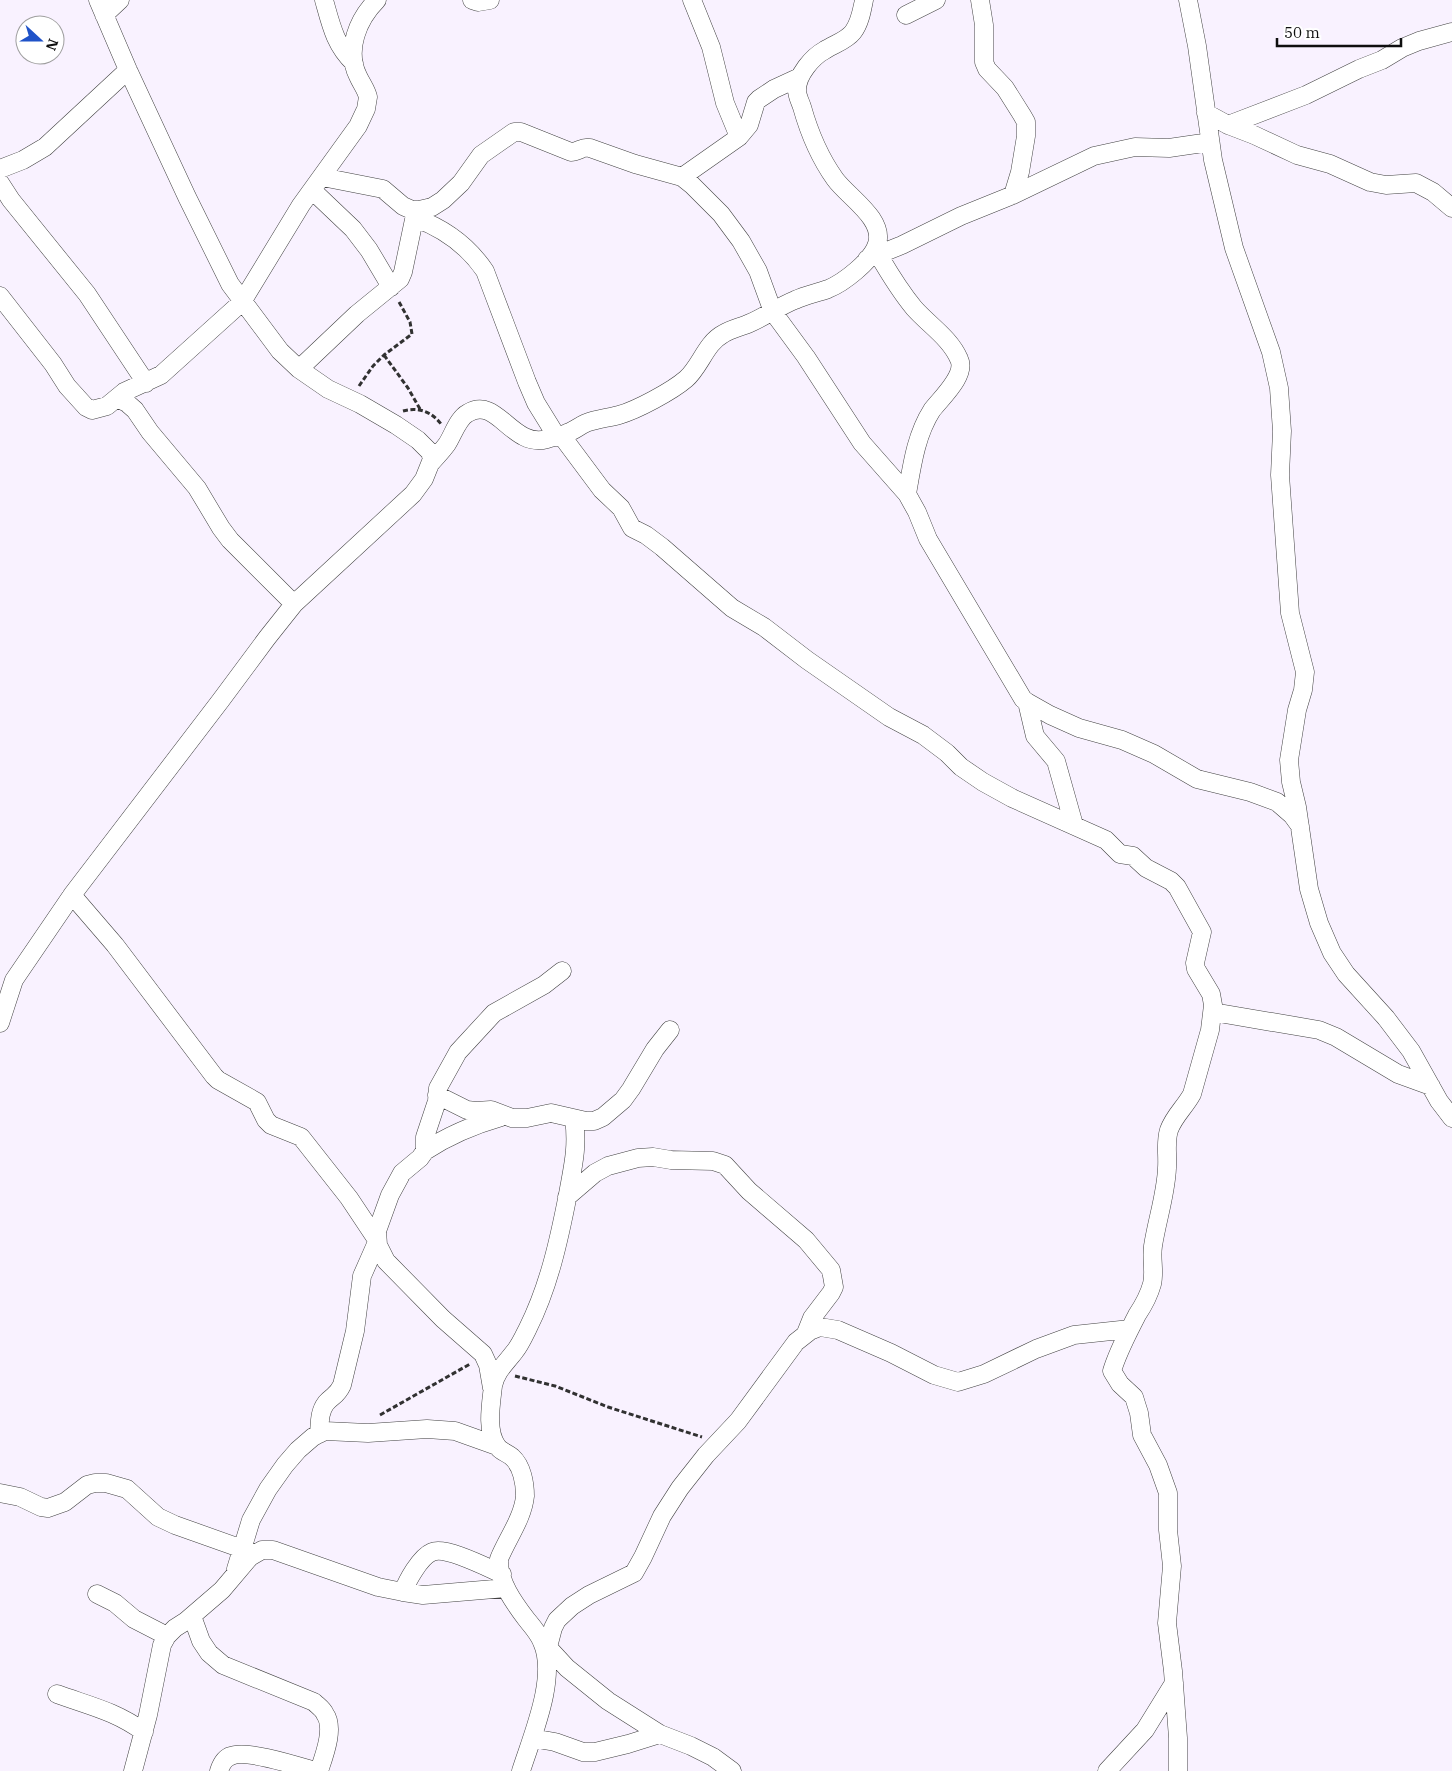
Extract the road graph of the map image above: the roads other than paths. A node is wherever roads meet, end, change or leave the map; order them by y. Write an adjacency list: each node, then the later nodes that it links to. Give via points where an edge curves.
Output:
1 (120, 0): 11 (street)
2 (324, 0): 14 (street, via 341,50)
3 (377, 0): 14 (street, via 356,32)
4 (472, 0): 5 (street)
5 (490, 0)
6 (692, 0): 19 (street, via 711,47 725,103)
7 (864, 0): 16 (street, via 853,33 823,51)
8 (936, 0): 12 (street)
9 (980, 0): 25 (street, via 984,62 1026,122 1020,172)
10 (1188, 0): 17 (street)
11 (101, 7): 15 (street)
12 (906, 15)
13 (1452, 32): 18 (street, via 1402,48 1306,95)
14 (354, 63): 24 (street, via 367,92 366,109 358,126)
15 (128, 70): 21 (street, via 45,147); 31 (street, via 186,197)
16 (800, 77): 19 (street, via 759,99 749,125); 28 (street, via 797,91 809,131 836,180 872,218 877,230)
17 (1206, 113): 18 (street); 20 (street)
18 (1228, 125): 26 (street, via 1370,182 1386,185 1416,183)
19 (739, 137): 22 (street)
20 (1210, 142): 25 (street, via 1169,148 1135,146 1094,156); 43 (street, via 1234,248 1271,352 1278,388 1282,431 1280,474 1290,613 1305,672 1289,760)
21 (0, 169)
22 (682, 178): 27 (street, via 587,147 571,152 514,132 481,155 461,183 443,200); 32 (street, via 709,202 741,241 758,271)
23 (0, 183): 34 (street, via 87,294)
24 (317, 183): 27 (street, via 383,189); 29 (street, via 369,250); 31 (street)
25 (1013, 195): 28 (street)
26 (1452, 208)
27 (415, 214): 29 (street, via 403,272); 37 (street, via 475,257 485,271 536,403)
28 (873, 257): 32 (street, via 842,282); 39 (street, via 915,309 943,337 961,366 958,376 932,411 922,431)
29 (391, 287): 33 (street)
30 (0, 296): 35 (street, via 86,407 92,410 101,408)
31 (242, 302): 33 (street, via 280,351); 34 (street, via 162,375)
32 (773, 312): 37 (street, via 722,334 683,382 638,408 585,424); 39 (street, via 862,443)
33 (299, 368): 38 (street, via 328,389 418,440 430,452)
34 (142, 385): 35 (street); 36 (street, via 135,400)
35 (117, 398): 36 (street)
36 (135, 410): 40 (street, via 197,488 230,540)
37 (559, 436): 38 (street, via 528,440 491,412 468,412); 42 (street, via 602,490 621,508 632,528 662,547 732,608 889,716 923,735 983,782)
38 (430, 464): 40 (street, via 413,494)
39 (907, 494): 41 (street, via 928,539)
40 (294, 604): 44 (street)
41 (1027, 702): 42 (street, via 1035,736 1056,762); 43 (street, via 1079,728 1122,740 1154,754 1197,779 1277,802 1292,814)
42 (1074, 825): 46 (street, via 1106,840 1120,854 1133,856 1146,868 1178,887 1202,932 1194,963 1211,994)
43 (1300, 826): 49 (street, via 1310,889 1326,941 1346,974 1411,1051)
44 (72, 895): 47 (street, via 14,980); 56 (street, via 214,1076 257,1102 271,1124 302,1137)
45 (562, 971): 50 (street, via 494,1013 458,1052 441,1080)
46 (1213, 1012): 49 (street, via 1319,1030 1398,1074); 57 (street, via 1192,1094 1168,1134 1165,1192 1153,1248 1152,1284)
47 (0, 1023)
48 (670, 1030): 52 (street, via 616,1108 594,1121)
49 (1431, 1086): 53 (street)
50 (437, 1095): 51 (street, via 467,1110 491,1110); 54 (street, via 425,1137)
51 (506, 1116): 52 (street, via 521,1118 551,1113); 54 (street, via 454,1134)
52 (574, 1118): 55 (street, via 577,1139)
53 (1452, 1118)
54 (425, 1151): 56 (street, via 402,1173 390,1195)
55 (567, 1197): 58 (street, via 595,1173 638,1158 713,1161 724,1166 806,1240 831,1270 834,1287 812,1318); 59 (street, via 557,1250 534,1314 519,1345 500,1368)
56 (377, 1241): 59 (street, via 386,1261 483,1354); 60 (street, via 362,1276 355,1331 342,1385 322,1410)
57 (1130, 1329): 58 (street, via 1074,1335 958,1382 934,1375 838,1330 820,1327); 70 (street, via 1112,1371 1134,1397 1142,1435 1168,1493 1172,1566 1167,1623)
58 (806, 1333): 69 (street, via 738,1421 680,1488 662,1516 634,1573 572,1606 558,1620)
59 (495, 1383): 61 (street, via 490,1429)
60 (319, 1434): 61 (street, via 325,1431 427,1429 455,1431); 63 (street, via 298,1450 268,1490 251,1520)
61 (497, 1446): 64 (street, via 517,1462 525,1498 499,1558)
62 (0, 1493): 63 (street, via 20,1496 48,1508 65,1502 87,1485 118,1485 158,1517)
63 (249, 1551): 65 (street, via 272,1550 378,1587); 67 (street, via 222,1590)
64 (504, 1581): 65 (street, via 423,1595); 65 (street, via 446,1552 432,1552 423,1559); 69 (street)
65 (402, 1592)
66 (97, 1594): 68 (street)
67 (192, 1616): 68 (street); 78 (street, via 209,1653 223,1665 314,1702 326,1714 330,1724)
68 (167, 1636): 72 (street, via 162,1645)
69 (545, 1644): 73 (street, via 589,1687); 74 (street, via 545,1688)
70 (1174, 1684): 81 (street, via 1145,1730); 82 (street)
71 (57, 1694): 72 (street, via 111,1712)
72 (144, 1732): 75 (street)
73 (660, 1734): 74 (street, via 595,1752 583,1752); 80 (street, via 713,1757)
74 (532, 1738): 79 (street)
75 (133, 1771)
76 (219, 1771): 77 (street, via 226,1758 233,1754)
77 (315, 1771)
78 (319, 1771)
79 (521, 1771)
80 (732, 1771)
81 (1107, 1771)
82 (1178, 1771)

